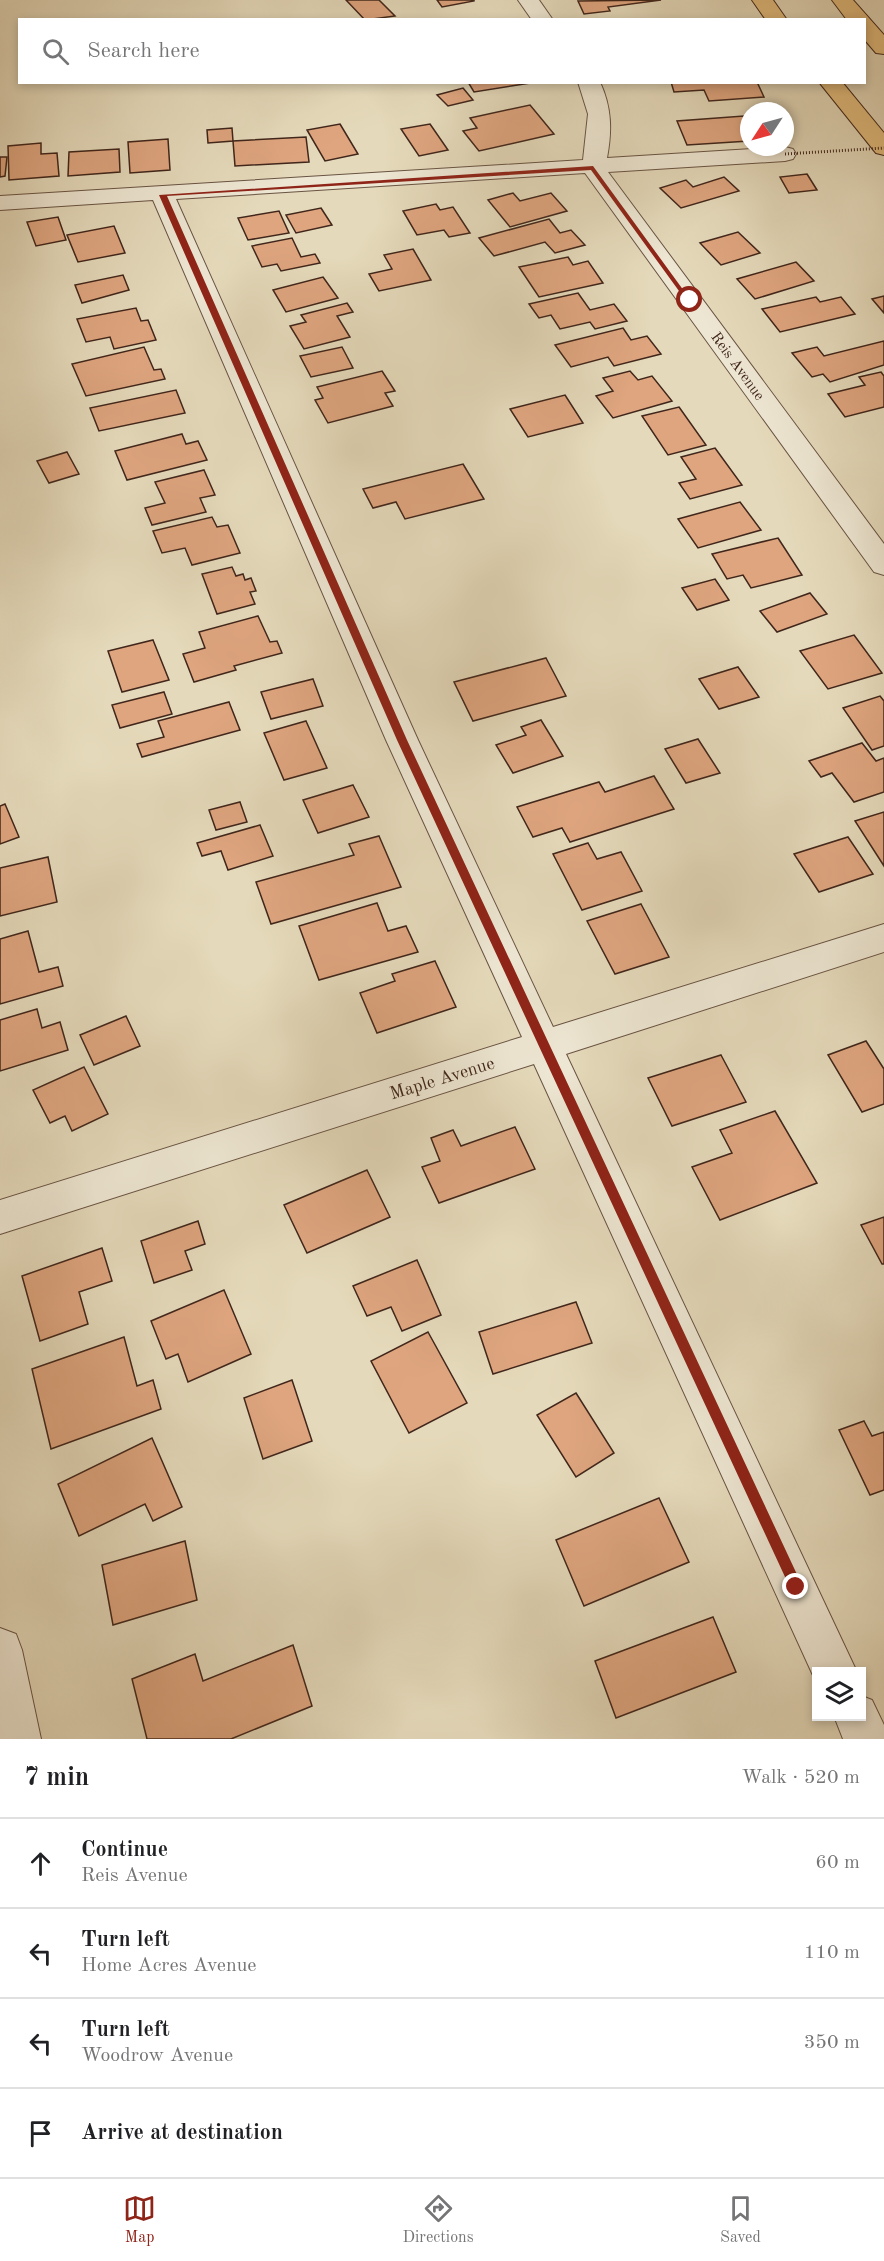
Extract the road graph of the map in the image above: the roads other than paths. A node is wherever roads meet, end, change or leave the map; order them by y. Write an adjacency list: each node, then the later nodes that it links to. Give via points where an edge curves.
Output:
1 (528, 0): 4 (street)
2 (762, 0): 5 (highway)
3 (842, 0): 6 (highway)
4 (542, 18)
5 (776, 18)
6 (857, 18)
7 (866, 28): 8 (highway)
8 (884, 48)
9 (590, 84): 13 (street, via 599,105 601,123)
10 (832, 84): 11 (highway)
11 (884, 148)
12 (758, 156): 13 (street)
13 (593, 168): 14 (street); 16 (street, Reis Avenue)
14 (162, 195): 15 (street); 18 (street, via 402,740)
15 (0, 203)
16 (884, 565)
17 (884, 938): 18 (street, Maple Avenue)
18 (545, 1046): 19 (street, Maple Avenue); 21 (street)
19 (0, 1217)
20 (0, 1650): 23 (street)
21 (834, 1667)
22 (858, 1721): 24 (street)
23 (18, 1739)
24 (867, 1739)

